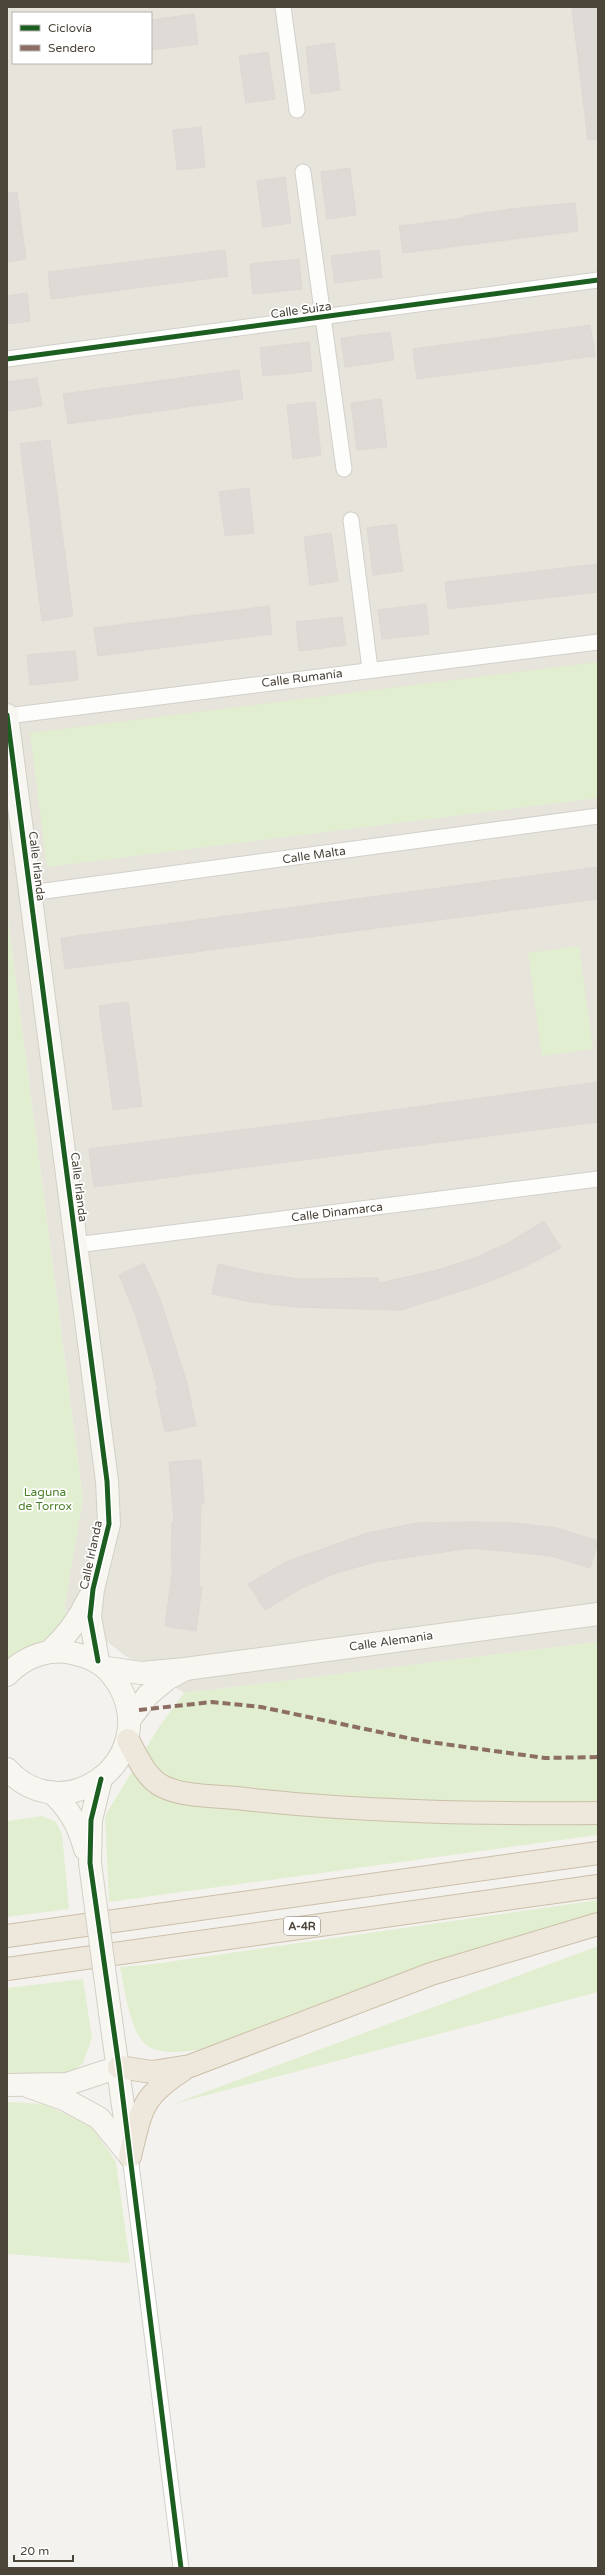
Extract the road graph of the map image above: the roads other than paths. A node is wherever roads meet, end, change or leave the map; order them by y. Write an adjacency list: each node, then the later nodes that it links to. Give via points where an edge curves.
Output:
1 (283, 7): 2 (street)
2 (297, 110)
3 (303, 172): 5 (street)
4 (598, 280): 5 (street, Calle Suiza)
5 (322, 317): 6 (street, Calle Suiza); 7 (street)
6 (7, 359)
7 (344, 469)
8 (351, 520): 10 (street)
9 (598, 642): 10 (street, Calle Rumanía)
10 (370, 669): 11 (street, Calle Rumanía)
11 (7, 715): 13 (street, Calle Irlanda)
12 (598, 816): 13 (street, Calle Malta)
13 (30, 893): 15 (street, Calle Irlanda)
14 (598, 1179): 15 (street, Calle Dinamarca)
15 (76, 1245): 16 (street, Calle Irlanda, via 107,1481 109,1524)
16 (93, 1589): 18 (street, Calle Irlanda, via 82,1614 65,1637); 19 (street, Calle Irlanda, via 90,1617)
17 (598, 1614): 20 (street, Calle Alemania)
18 (50, 1651): 19 (street, Calle Alemania, via 68,1651); 21 (street, via 33,1656 17,1665)
19 (103, 1665): 20 (street, Calle Alemania, via 141,1673); 22 (street, via 126,1698)
20 (185, 1669): 22 (street, Calle Alemania, via 167,1679 148,1695)
21 (7, 1675)
22 (129, 1729): 24 (street, Calle Alemania, via 118,1762); 26 (highway, via 150,1776 164,1787 183,1792 270,1802 423,1812)
23 (7, 1769): 25 (street, via 14,1777 31,1787)
24 (101, 1779): 25 (street, via 85,1788); 28 (street, via 91,1820)
25 (51, 1792): 28 (street, via 66,1806 77,1824)
26 (598, 1813)
27 (598, 1853): 31 (highway)
28 (90, 1863): 34 (street, bridge)
29 (598, 1886): 32 (highway, A-4R)
30 (598, 1924): 33 (highway, via 431,1974)
31 (7, 1936)
32 (7, 1969)
33 (190, 2066): 34 (highway, via 152,2072); 36 (highway, via 160,2085 142,2107)
34 (119, 2067): 35 (street, via 67,2084); 36 (street)
35 (17, 2086): 36 (street, via 64,2099 99,2118)
36 (130, 2156): 37 (street)
37 (180, 2568)

